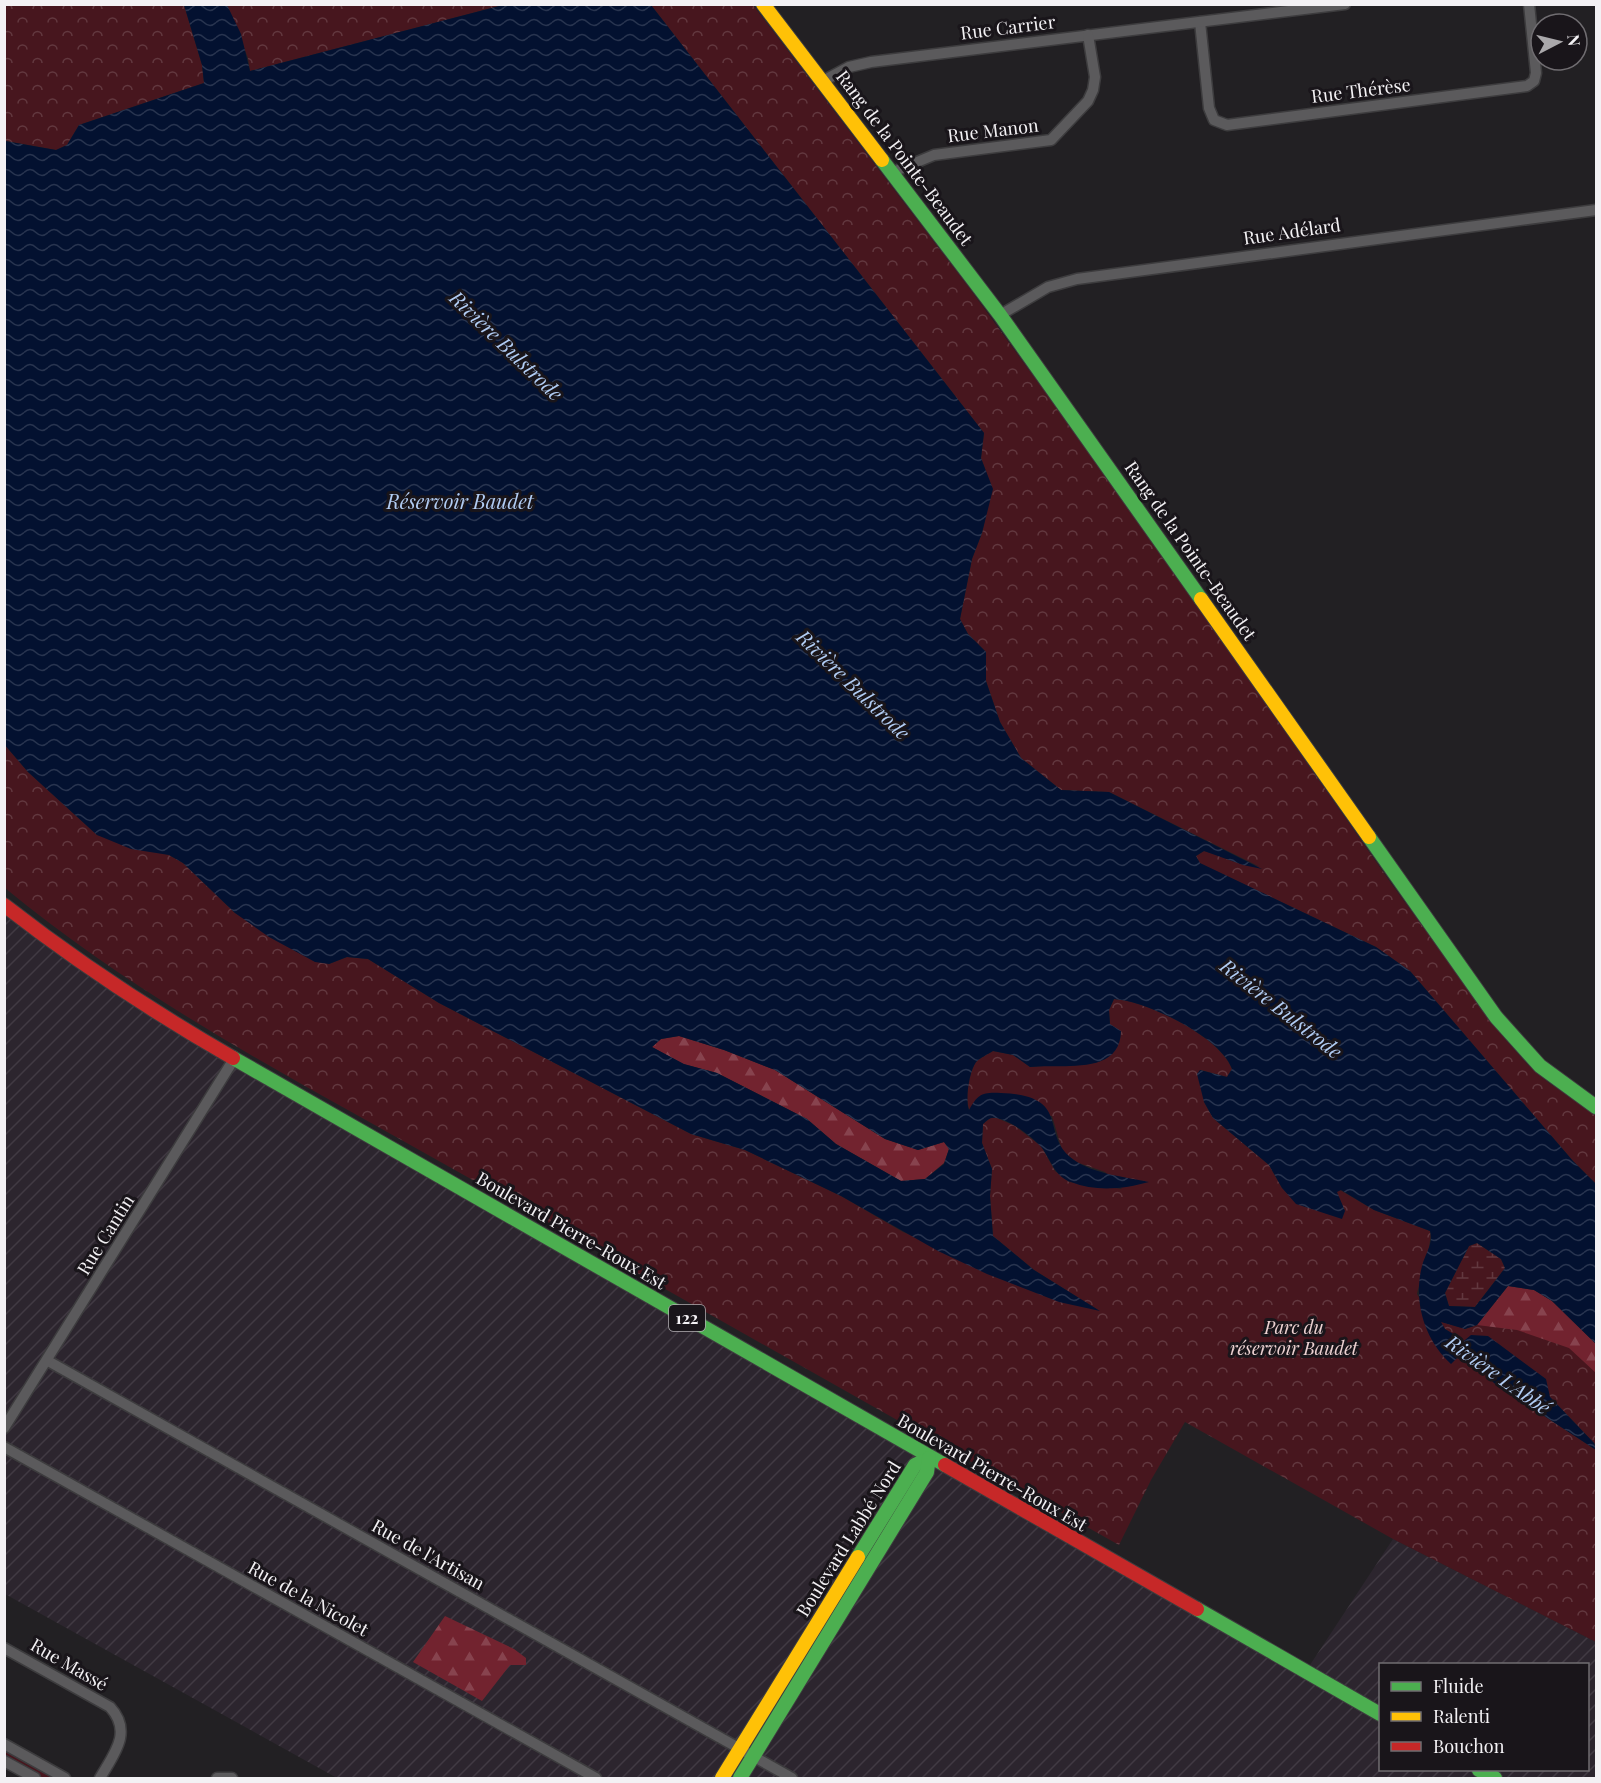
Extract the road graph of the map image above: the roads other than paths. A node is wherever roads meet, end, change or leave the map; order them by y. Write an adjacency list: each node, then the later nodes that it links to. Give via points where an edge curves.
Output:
1 (763, 4): 6 (main road, Rang de la Pointe-Beaudet)
2 (1345, 4): 4 (street, Rue Carrier)
3 (1529, 4): 4 (street, Rue Thérèse, via 1536,73 1527,86 1227,125 1214,120 1209,108)
4 (1200, 22): 5 (street, Rue Carrier)
5 (1088, 35): 6 (street, Rue Carrier, via 859,64); 7 (street, Rue Manon, via 1095,77 1093,90 1088,101 1052,140 934,155)
6 (823, 81): 7 (main road, Rang de la Pointe-Beaudet)
7 (893, 172): 9 (main road, Rang de la Pointe-Beaudet)
8 (1596, 210): 9 (street, Rue Adélard, via 1077,279 1048,287)
9 (1000, 315): 12 (main road, Rang de la Pointe-Beaudet, via 1496,1017 1540,1066)
10 (4, 905): 11 (main road, Boulevard Pierre-Roux Est / 122, via 147,1008)
11 (234, 1059): 13 (street, Rue Cantin); 16 (main road, Boulevard Pierre-Roux Est / 122)
12 (1596, 1107)
13 (48, 1361): 14 (street, Rue Cantin); 20 (street, Rue de l'Artisan)
14 (4, 1428)
15 (4, 1447): 29 (street, Rue de la Nicolet)
16 (930, 1458): 18 (main road, Boulevard Pierre-Roux Est / 122); 20 (main road, Boulevard Labbé Nord, via 915,1465); 21 (main road, Boulevard Labbé Nord, via 927,1472)
17 (4, 1648): 26 (street, Rue Massé, via 110,1707 117,1715 122,1738)
18 (1379, 1713)
19 (4, 1744): 25 (street)
20 (740, 1749): 21 (street, Rue de l'Artisan); 30 (main road, Boulevard Labbé Nord)
21 (754, 1757): 31 (main road, Boulevard Labbé Nord); 32 (street, Rue de l'Artisan)
22 (4, 1761): 24 (street)
23 (1481, 1771): 33 (main road)
24 (35, 1779)
25 (65, 1779)
26 (100, 1779)
27 (217, 1779): 28 (street)
28 (232, 1779)
29 (596, 1779)
30 (722, 1779)
31 (740, 1779)
32 (792, 1779)
33 (1495, 1779)

